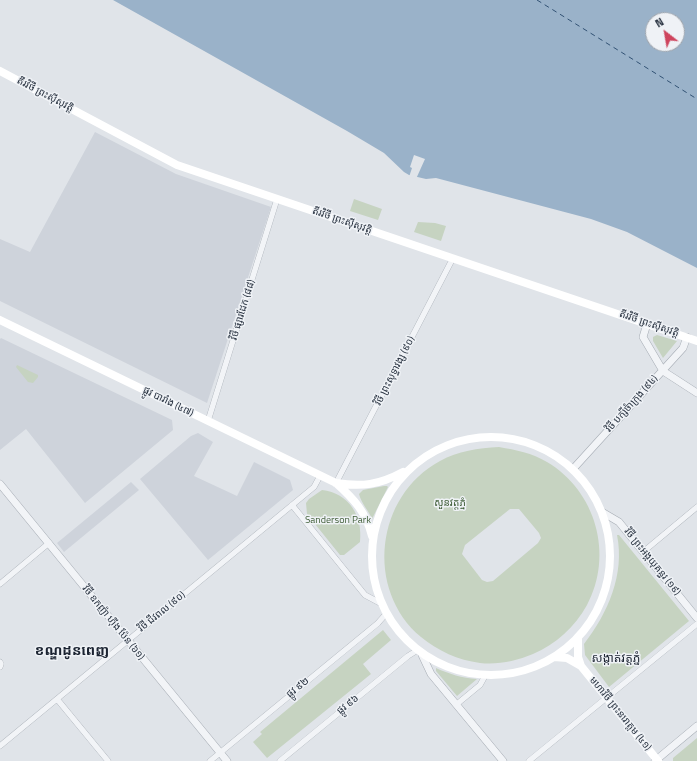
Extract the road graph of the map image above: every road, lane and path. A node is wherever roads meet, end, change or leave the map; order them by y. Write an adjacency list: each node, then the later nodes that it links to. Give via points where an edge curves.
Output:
1 (0, 71): 2 (main road, តីរវិថី ព្រះស៊ីសុវត្តិ, via 177,165)
2 (277, 199): 3 (main road, តីរវិថី ព្រះស៊ីសុវត្តិ); 10 (street, វិថី ផ្សារដែក (៨៨))
3 (453, 258): 5 (main road, តីរវិថី ព្រះស៊ីសុវត្តិ); 14 (street, វិថី ព្រះសុទ្ធាវង្ស (៩០))
4 (2, 323): 10 (main road, ផ្លូវ បារាំង (៤៧))
5 (647, 324): 6 (main road, តីរវិថី ព្រះស៊ីសុវត្តិ); 8 (street, via 643,336)
6 (687, 337): 7 (main road, តីរវិថី ព្រះស៊ីសុវត្តិ); 8 (street, វិថី បក្សីចំាក្រុង (៩៤), via 683,348)
7 (697, 341)
8 (663, 370): 9 (street); 12 (street, វិថី បក្សីចំាក្រុង (៩៤))
9 (697, 393)
10 (208, 421): 13 (main road, ផ្លូវ បារាំង (៤៧))
11 (411, 468): 12 (main road, via 432,453 455,442 489,437 530,443 553,454); 14 (main road, ផ្លូវ បារាំង (៤៧), via 374,484 356,486); 19 (main road, via 385,500)
12 (573, 469): 18 (main road, via 595,496)
13 (320, 476): 14 (main road, ផ្លូវ បារាំង (៤៧)); 16 (street, វិថី ជីវពល (៩០), via 314,487)
14 (336, 483): 19 (main road, ផ្លូវ បារាំង (៤៧), via 365,515)
15 (0, 484): 20 (street, វិថី ឧកញ៉ា ហ៊ីង ប៉ែន (៦១))
16 (292, 505): 23 (street, via 365,595); 28 (street, វិថី ជីវពល (៩០))
17 (697, 507): 21 (street)
18 (602, 512): 21 (street, វិថី ព្រះអង្គយុគន្ធរ (១៩), via 619,522); 27 (main road, via 608,528 609,575 603,598 593,618)
19 (372, 539): 23 (main road, via 372,571)
20 (49, 544): 22 (street); 28 (street, វិថី ឧកញ៉ា ហ៊ីង ប៉ែន (៦១))
21 (643, 552): 25 (street, វិថី ព្រះអង្គយុគន្ធរ (១៩))
22 (0, 584)
23 (380, 603): 24 (main road)
24 (385, 615): 29 (main road, via 399,634); 40 (street, ផ្លូវ ៩២)
25 (697, 618)
26 (697, 624): 35 (street)
27 (578, 637): 30 (main road); 32 (main road, មហាវិថី ព្រះនរោត្តម (៤១), via 578,657)
28 (128, 640): 36 (street, វិថី ជីវពល (៩០)); 40 (street, វិថី ឧកញ៉ា ហ៊ីង ប៉ែន (៦១))
29 (419, 653): 34 (main road, via 454,670); 37 (street, via 431,674); 44 (street, ផ្លូវ ៩៦, via 408,656)
30 (554, 657): 32 (main road, មហាវិថី ព្រះនរោត្តម (៤១), via 567,658); 34 (main road, via 512,674)
31 (0, 662): 33 (street)
32 (582, 666): 35 (main road, មហាវិថី ព្រះនរោត្តម (៤១))
33 (0, 667)
34 (485, 676): 37 (street, via 480,685)
35 (607, 697): 46 (street); 47 (main road, មហាវិថី ព្រះនរោត្តម (៤១))
36 (57, 699): 39 (street, វិថី ជីវពល (៩០)); 41 (street)
37 (457, 704): 45 (street)
38 (697, 726): 47 (street)
39 (0, 746)
40 (220, 753): 42 (street, ផ្លូវ ៩២); 43 (street, វិថី ឧកញ៉ា ហ៊ីង ប៉ែន (៦១))
41 (108, 761)
42 (210, 761)
43 (227, 761)
44 (280, 761)
45 (503, 761)
46 (529, 761)
47 (656, 761)

